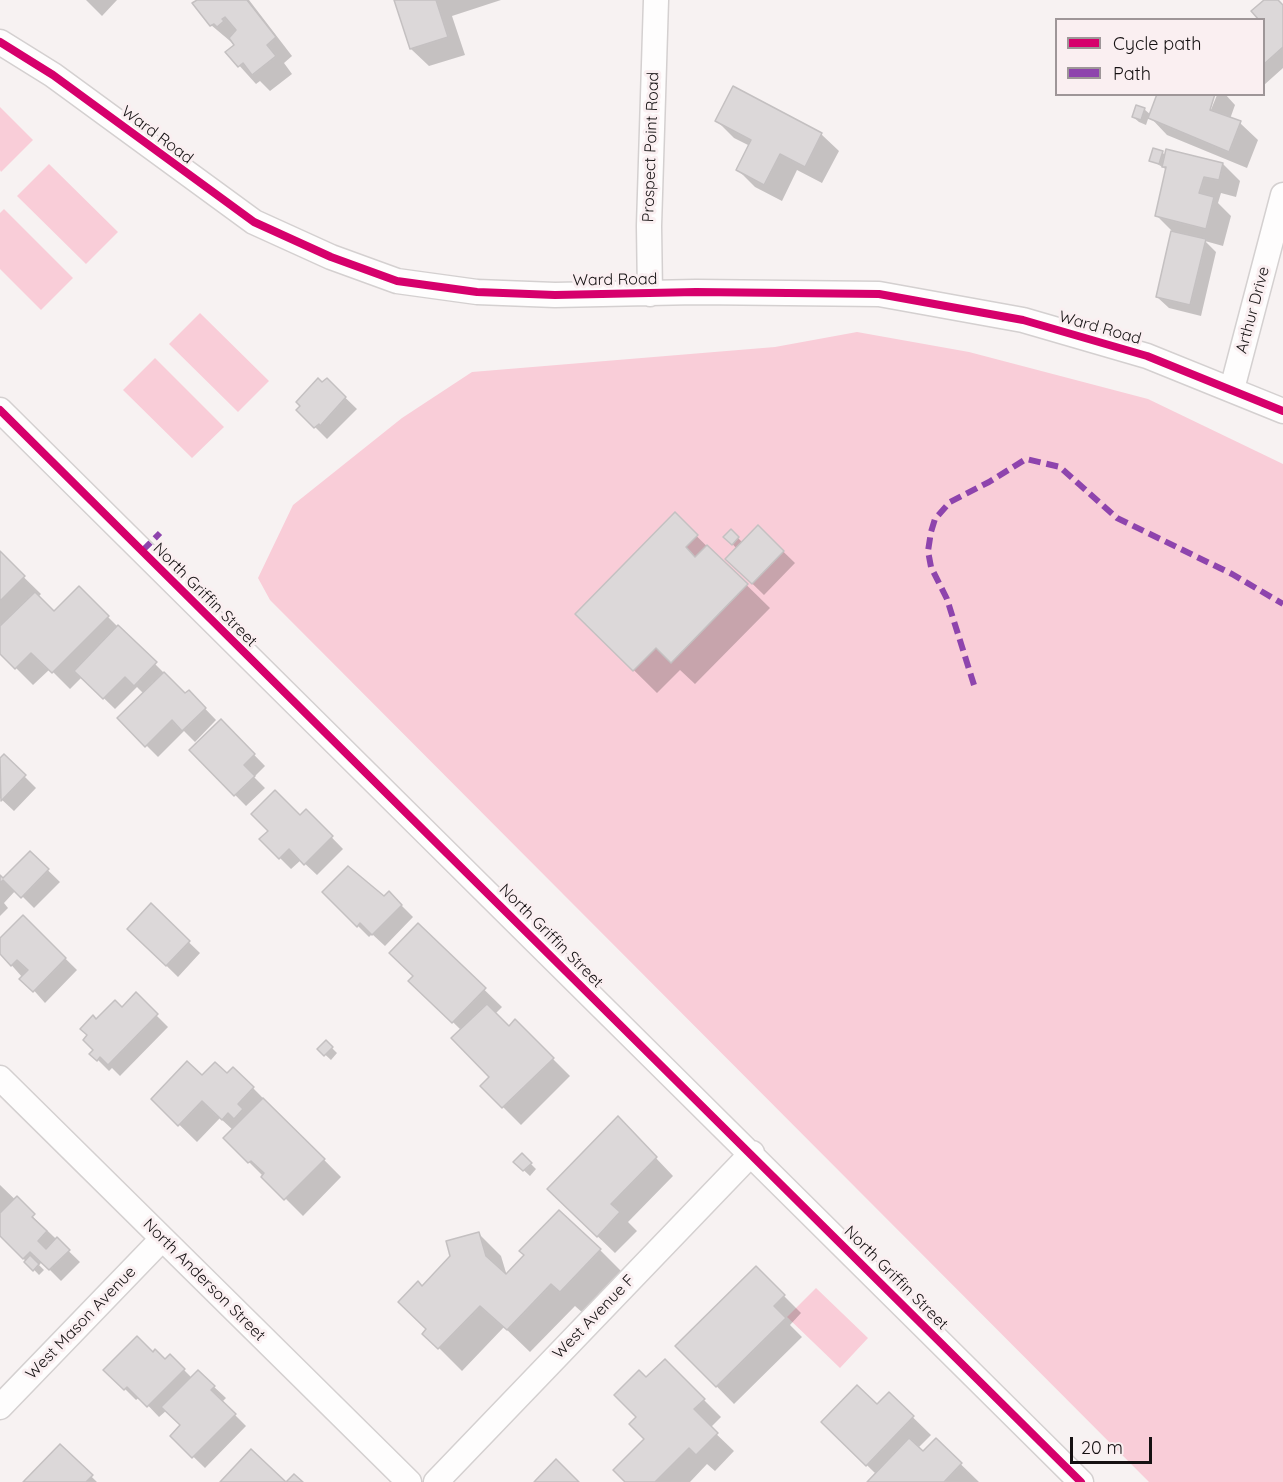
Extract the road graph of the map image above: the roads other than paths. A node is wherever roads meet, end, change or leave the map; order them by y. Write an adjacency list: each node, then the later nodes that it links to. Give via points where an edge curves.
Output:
1 (656, 0): 4 (street, Prospect Point Road)
2 (0, 42): 4 (street, Ward Road, via 53,75 246,216 331,257 397,281 477,292)
3 (1283, 195): 5 (street, Arthur Drive)
4 (650, 294): 5 (street, Ward Road, via 879,294 1023,320 1147,356)
5 (1233, 389): 7 (street, Ward Road)
6 (0, 410): 9 (street, North Griffin Street)
7 (1283, 411)
8 (0, 1078): 10 (street, North Anderson Street)
9 (752, 1153): 13 (street, West Avenue F); 14 (street, North Griffin Street)
10 (162, 1239): 11 (street, West Mason Avenue); 12 (street, North Anderson Street)
11 (0, 1407)
12 (409, 1482)
13 (436, 1482)
14 (1081, 1482)

